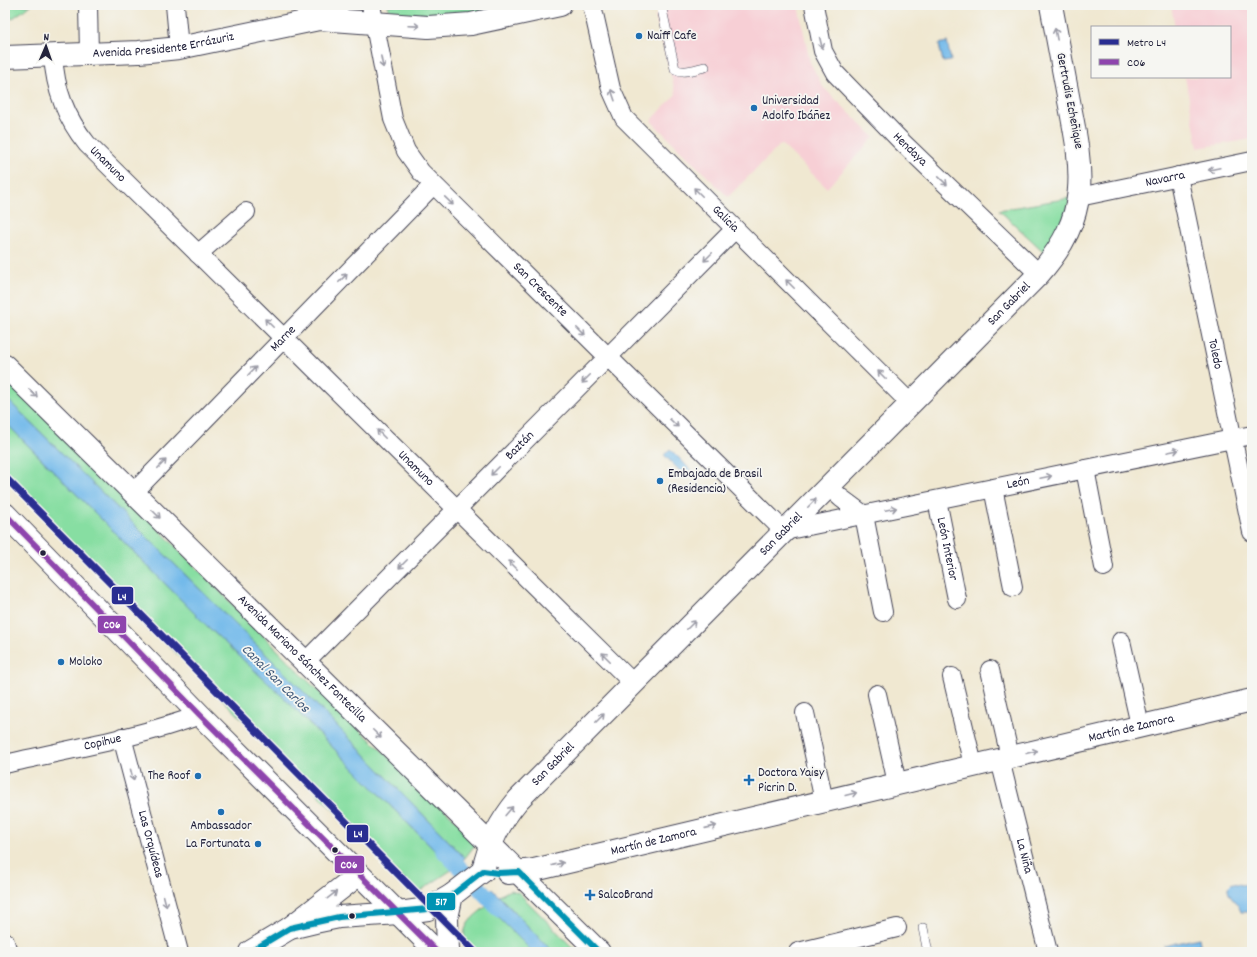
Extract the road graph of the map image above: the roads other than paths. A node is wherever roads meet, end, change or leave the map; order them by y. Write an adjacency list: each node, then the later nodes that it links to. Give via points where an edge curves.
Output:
1 (88, 5): 12 (street)
2 (175, 5): 11 (street)
3 (339, 5): 10 (street, Avenida Presidente Errázuriz)
4 (592, 5): 21 (street, Galicia, one-way to 4, via 624,118 611,89)
5 (661, 5): 15 (lane, via 675,69 680,72)
6 (814, 5): 23 (street, Hendaya, one-way to 23, via 823,51 835,73 900,140)
7 (1051, 5): 19 (street, Gertrudis Echeñique, one-way to 7, via 1079,154)
8 (553, 6): 9 (street, Avenida Presidente Errázuriz, one-way to 8, via 428,27 471,24)
9 (373, 15): 10 (street, Avenida Presidente Errázuriz); 18 (street, San Crescente, one-way to 18, via 393,119 413,162)
10 (319, 19): 11 (street, Avenida Presidente Errázuriz)
11 (180, 48): 12 (street, Avenida Presidente Errázuriz)
12 (89, 54): 13 (street, Avenida Presidente Errázuriz)
13 (53, 55): 14 (street, Avenida Presidente Errázuriz); 22 (street, Unamuno, via 58,92 78,133 96,154)
14 (5, 57)
15 (705, 67)
16 (1252, 161): 17 (street, Navarra, one-way to 17)
17 (1178, 176): 19 (street, Navarra); 29 (street, Toledo)
18 (433, 186): 24 (street, Marne, one-way to 18); 25 (street, San Crescente, one-way to 25)
19 (1079, 197): 23 (street, San Gabriel, via 1066,236 1050,262)
20 (246, 212): 22 (street)
21 (735, 229): 25 (street, Baztán, one-way to 25); 27 (street, Galicia, one-way to 21)
22 (198, 254): 24 (street, Unamuno, one-way to 22)
23 (1039, 274): 27 (street, San Gabriel)
24 (284, 339): 33 (street, Marne, one-way to 24); 35 (street, Unamuno, one-way to 24)
25 (607, 358): 35 (street, Baztán, one-way to 35); 38 (street, San Crescente, one-way to 38)
26 (5, 366): 33 (street, Avenida Mariano Sánchez Fontecilla, one-way to 33)
27 (910, 403): 31 (street, San Gabriel)
28 (1252, 435): 29 (street, León)
29 (1234, 439): 30 (street, León, one-way to 29); 39 (street, Toledo)
30 (1085, 469): 32 (street, León, one-way to 30); 40 (street)
31 (828, 486): 37 (street); 38 (street, San Gabriel, one-way to 31)
32 (993, 488): 34 (street, León); 41 (street)
33 (134, 492): 45 (street, Avenida Mariano Sánchez Fontecilla, one-way to 45)
34 (937, 500): 37 (street, León, one-way to 34); 42 (street, León Interior)
35 (457, 510): 45 (street, Baztán, one-way to 45); 48 (street, Unamuno, one-way to 35)
36 (6, 515): 52 (street)
37 (864, 515): 38 (street, León); 43 (street)
38 (784, 531): 48 (street, San Gabriel, one-way to 38)
39 (1252, 532)
40 (1104, 567)
41 (1013, 587)
42 (957, 599)
43 (883, 612)
44 (1121, 641): 53 (street)
45 (305, 662): 60 (street, Avenida Mariano Sánchez Fontecilla, one-way to 60)
46 (990, 670): 55 (street)
47 (952, 677): 57 (street)
48 (634, 684): 60 (street, San Gabriel, one-way to 48, via 504,817 518,800)
49 (877, 694): 58 (street)
50 (1252, 700): 53 (street, Martín de Zamora)
51 (805, 713): 59 (street)
52 (200, 715): 54 (street, Copihue); 62 (street)
53 (1140, 725): 55 (street, Martín de Zamora, one-way to 53)
54 (122, 737): 56 (street, Copihue); 70 (street, Las Orquídeas, one-way to 70)
55 (1005, 758): 57 (street, Martín de Zamora); 77 (street, La Niña)
56 (5, 764)
57 (973, 765): 58 (street, Martín de Zamora)
58 (897, 783): 59 (street, Martín de Zamora, one-way to 58)
59 (824, 801): 61 (street, Martín de Zamora, one-way to 59)
60 (490, 844): 61 (street, Avenida Mariano Sánchez Fontecilla); 63 (street, San Gabriel)
61 (519, 872): 63 (street, Martín de Zamora, via 498,873); 74 (street, Avenida Mariano Sánchez Fontecilla)
62 (358, 874): 64 (street); 65 (street, one-way to 62)
63 (470, 881): 64 (street, via 428,908); 73 (street, San Gabriel, via 447,918)
64 (399, 913): 65 (street, via 339,917); 72 (street)
65 (290, 928): 71 (street)
66 (897, 928): 75 (street)
67 (923, 928): 76 (lane)
68 (5, 942): 69 (street)
69 (8, 952)
70 (179, 952)
71 (250, 952)
72 (437, 952)
73 (448, 952)
74 (599, 952)
75 (798, 952)
76 (928, 952)
77 (1048, 952)

